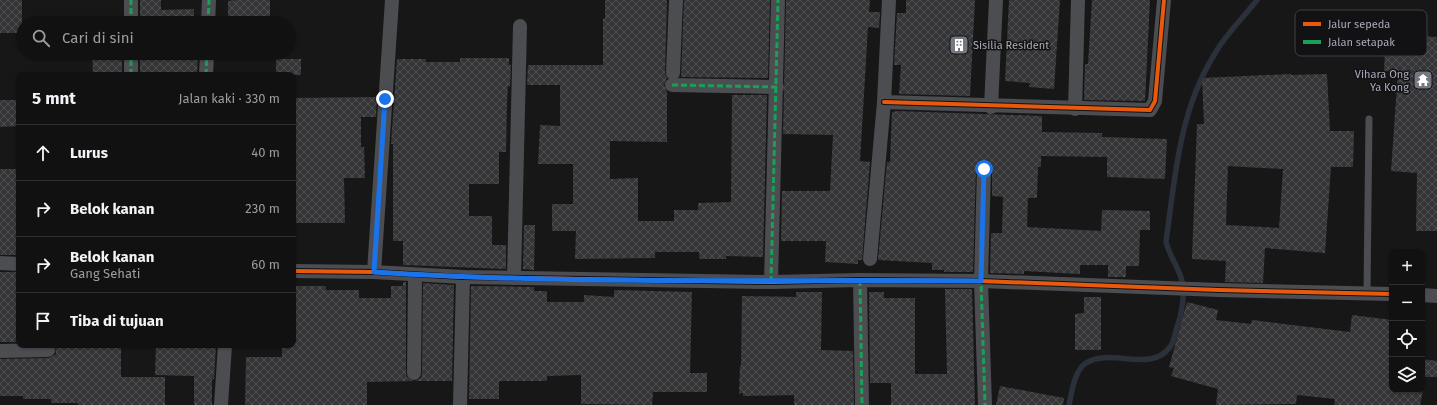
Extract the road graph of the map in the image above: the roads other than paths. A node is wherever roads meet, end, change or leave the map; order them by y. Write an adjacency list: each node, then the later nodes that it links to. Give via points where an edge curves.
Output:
1 (131, 0): 10 (street)
2 (209, 0): 11 (street)
3 (392, 0): 27 (street)
4 (676, 0): 17 (street, via 673,79)
5 (778, 0): 17 (street)
6 (889, 0): 18 (street)
7 (996, 0): 19 (street)
8 (1078, 0): 20 (street)
9 (1164, 0): 20 (street, via 1154,107 1146,111)
10 (131, 16)
11 (208, 16)
12 (520, 26): 30 (street)
13 (131, 60): 15 (street)
14 (207, 60): 16 (street)
15 (131, 72)
16 (206, 72)
17 (777, 87): 33 (street)
18 (884, 102): 19 (street); 23 (street)
19 (991, 106): 20 (street)
20 (1076, 109)
21 (1370, 119): 34 (lane)
22 (984, 169): 32 (street)
23 (870, 258)
24 (0, 263): 25 (street)
25 (16, 264)
26 (296, 272): 27 (street)
27 (374, 272): 28 (street)
28 (415, 275): 29 (street); 41 (street)
29 (463, 277): 30 (street); 43 (street)
30 (514, 278): 33 (street)
31 (860, 280): 32 (street); 33 (street); 44 (street)
32 (981, 281): 34 (street, via 1219,290); 45 (street)
33 (771, 282)
34 (1366, 292): 35 (street)
35 (1389, 294)
36 (1425, 296): 37 (street)
37 (1437, 296)
38 (225, 348): 42 (street)
39 (0, 350): 40 (street)
40 (48, 350)
41 (414, 373)
42 (221, 405)
43 (460, 405)
44 (862, 405)
45 (985, 405)

